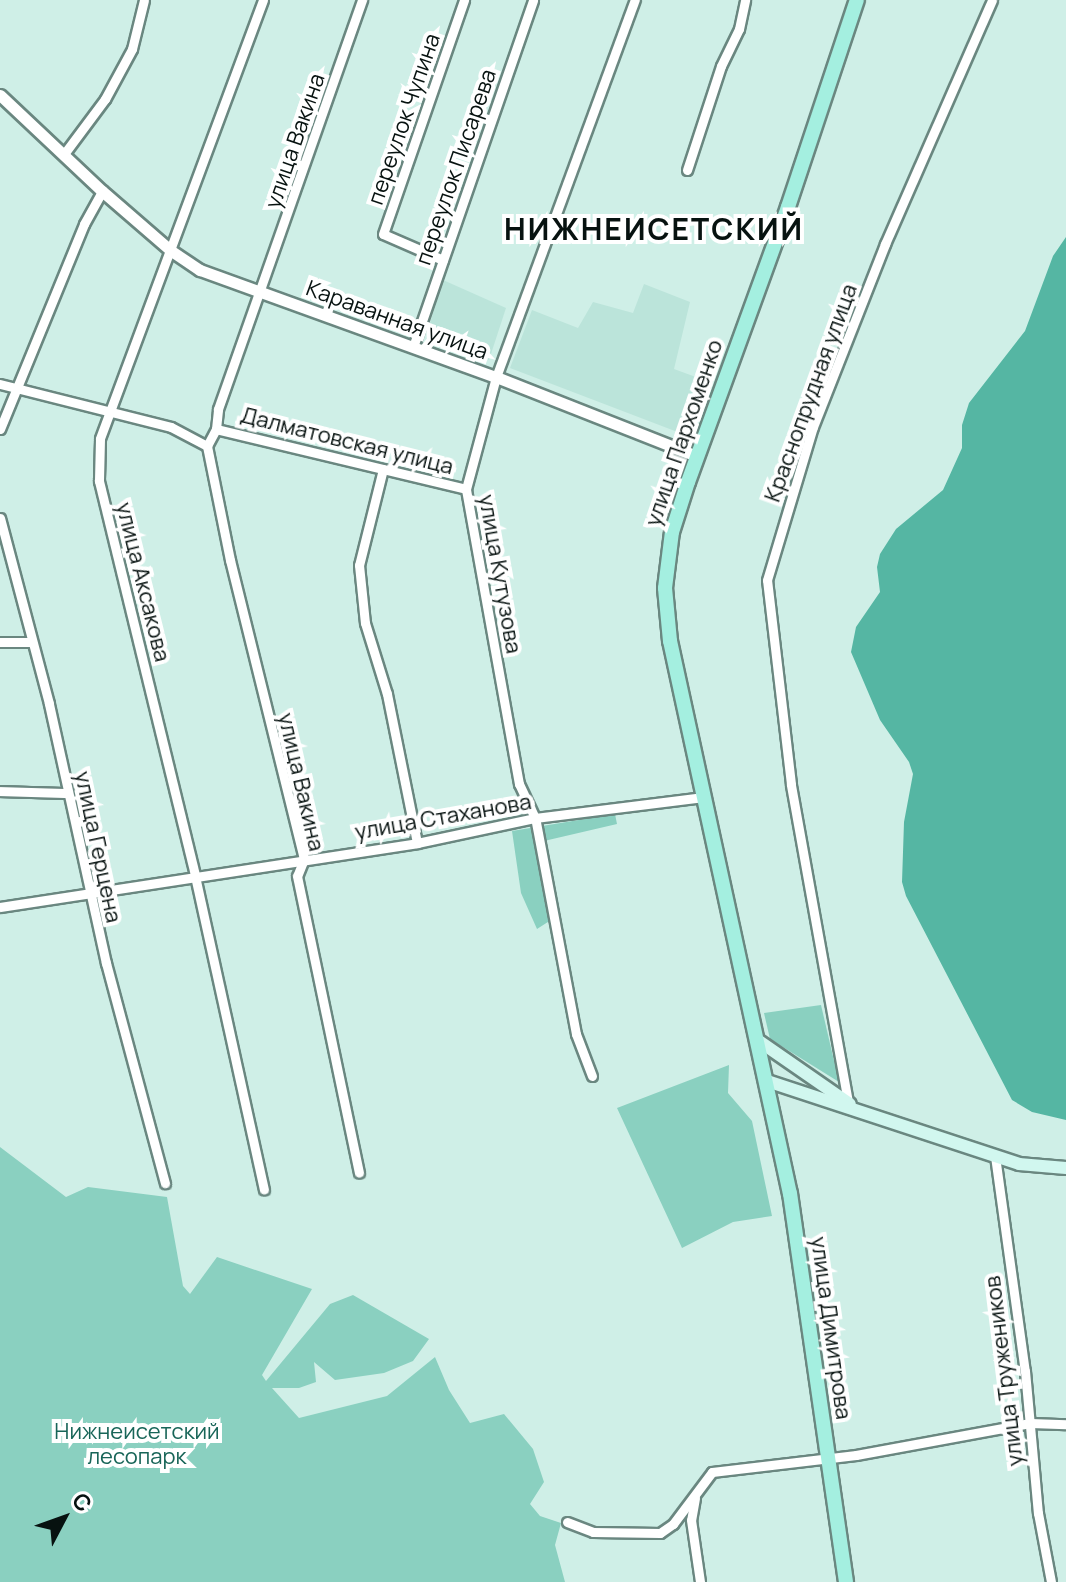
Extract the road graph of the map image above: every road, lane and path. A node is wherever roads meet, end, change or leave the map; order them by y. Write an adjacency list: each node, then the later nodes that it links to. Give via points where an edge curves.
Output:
1 (144, 0): 11 (street, via 132,49 105,99)
2 (263, 0): 14 (street, улица Аксакова)
3 (362, 0): 16 (street, улица Вакина)
4 (464, 0): 15 (street, переулок Чупина, via 383,234)
5 (533, 0): 15 (street, переулок Писарева)
6 (635, 0): 18 (street, улица Кутузова)
7 (745, 0): 12 (street)
8 (992, 0): 43 (street, Краснопрудная улица, via 885,244 813,427 767,580 791,784)
9 (855, 1): 25 (main road, улица Пархоменко, via 788,207)
10 (0, 95): 11 (street, Караванная улица)
11 (64, 154): 13 (street, Караванная улица)
12 (687, 170)
13 (102, 191): 14 (street, Караванная улица); 20 (street)
14 (170, 250): 16 (street, Караванная улица, via 200,270); 21 (street, улица Аксакова)
15 (443, 260): 17 (street, переулок Писарева)
16 (262, 292): 17 (street, Караванная улица); 23 (street, улица Вакина, via 218,409)
17 (413, 347): 18 (street, Караванная улица)
18 (496, 377): 25 (street, Караванная улица); 27 (street, улица Кутузова)
19 (0, 384): 20 (street)
20 (17, 388): 21 (street); 22 (street)
21 (111, 412): 24 (street, via 171,427); 37 (street, улица Аксакова, via 100,439 99,481)
22 (0, 429)
23 (216, 429): 24 (street, Далматовская улица); 26 (street, Далматовская улица)
24 (207, 446): 36 (street, улица Вакина)
25 (697, 456): 33 (main road, улица Пархоменко, via 672,532 665,588 670,641)
26 (383, 469): 27 (street, Далматовская улица); 35 (street, via 359,565 365,623 387,694)
27 (466, 489): 34 (street, улица Кутузова, via 519,784)
28 (0, 518): 30 (street, улица Герцена)
29 (0, 642): 30 (street)
30 (31, 642): 32 (street, улица Герцена)
31 (0, 791): 32 (street)
32 (68, 793): 38 (street, улица Герцена)
33 (704, 797): 34 (street, улица Стаханова); 40 (main road, улица Пархоменко)
34 (535, 818): 35 (street, улица Стаханова); 41 (street, улица Кутузова, via 576,1034)
35 (417, 843): 36 (street, улица Стаханова)
36 (304, 859): 37 (street, улица Стаханова); 47 (street, улица Вакина, via 297,876)
37 (195, 876): 38 (street, улица Стаханова); 49 (street, улица Аксакова)
38 (89, 893): 39 (street, улица Стаханова); 48 (street, улица Герцена)
39 (0, 907)
40 (756, 1039): 42 (main road, улица Пархоменко); 43 (main road)
41 (592, 1076)
42 (767, 1081): 44 (main road); 52 (main road, улица Димитрова, via 790,1194)
43 (848, 1102): 44 (main road)
44 (862, 1112): 45 (main road)
45 (995, 1156): 46 (main road); 50 (street, улица Тружеников)
46 (1066, 1168)
47 (359, 1173)
48 (165, 1183)
49 (264, 1190)
50 (1030, 1423): 51 (street); 52 (street); 57 (street, улица Тружеников)
51 (1066, 1424)
52 (828, 1458): 53 (street, via 712,1472); 56 (main road, улица Димитрова)
53 (696, 1494): 54 (street, via 660,1533 593,1532); 55 (street, via 691,1520)
54 (567, 1522)
55 (700, 1582)
56 (846, 1582)
57 (1051, 1582)

